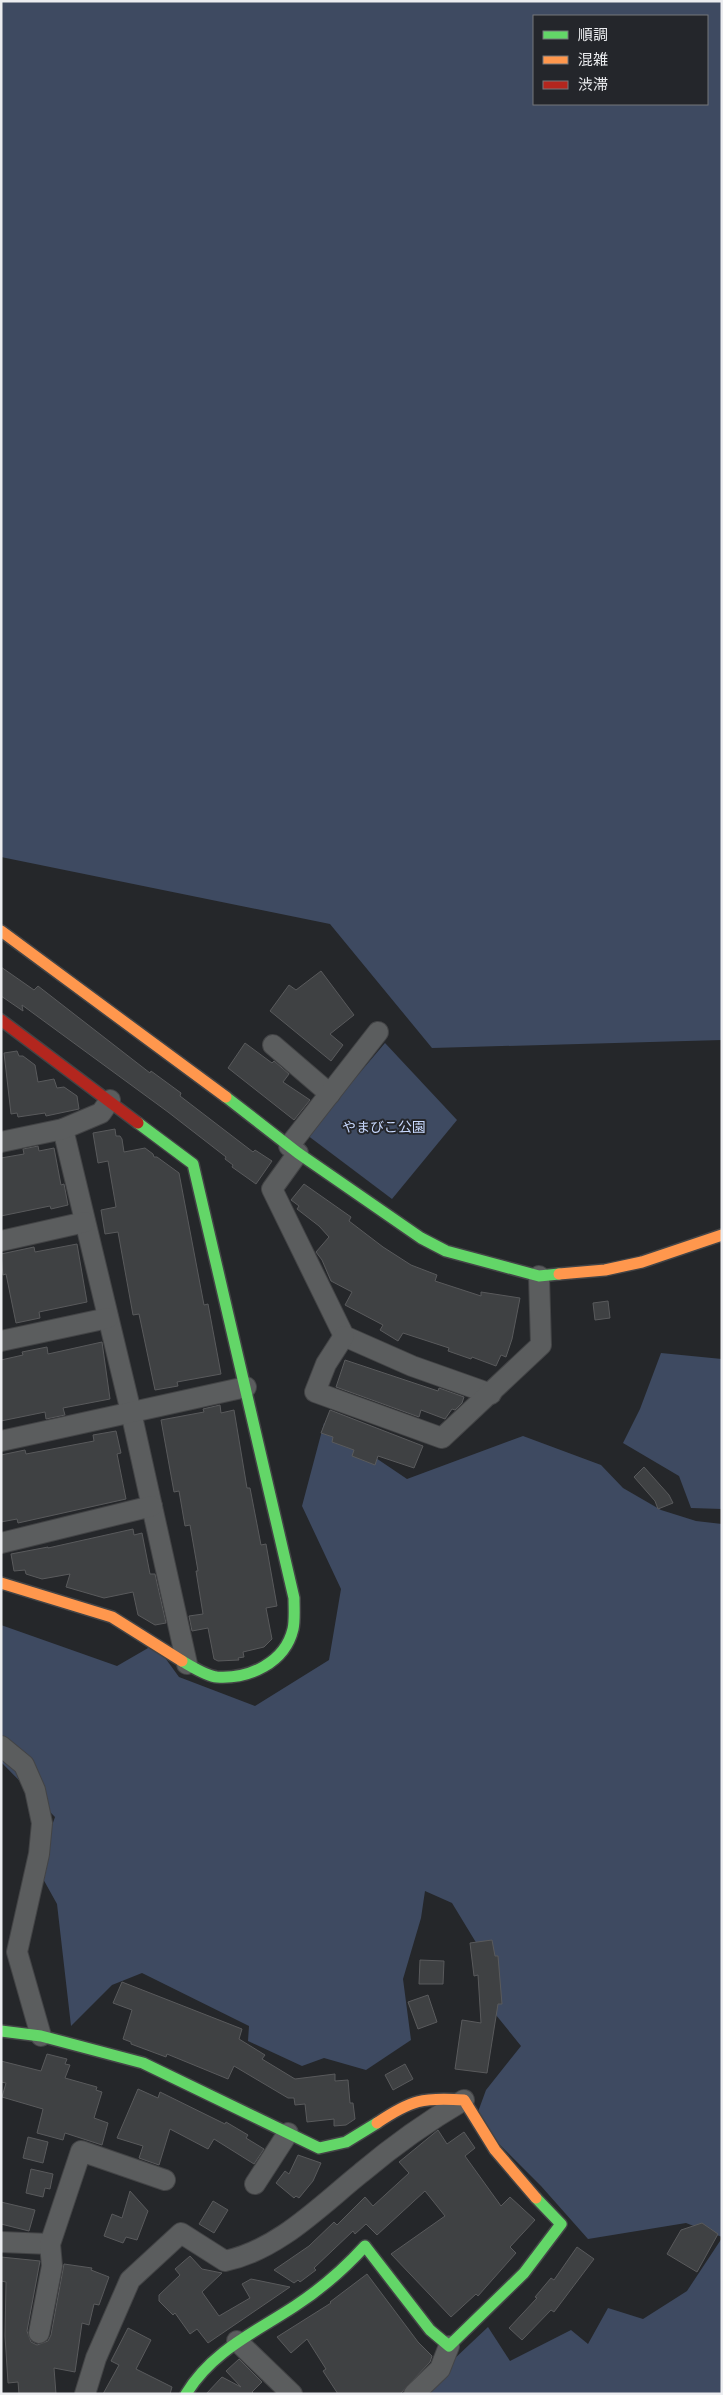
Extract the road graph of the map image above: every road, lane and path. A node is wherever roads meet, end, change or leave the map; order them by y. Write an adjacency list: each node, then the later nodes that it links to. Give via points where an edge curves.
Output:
1 (1, 930): 9 (street, via 188,1066)
2 (4, 1027): 6 (street)
3 (378, 1032): 5 (street)
4 (273, 1045): 5 (street)
5 (330, 1094): 9 (street)
6 (110, 1100): 7 (street, via 101,1113); 17 (street, via 193,1164)
7 (63, 1128): 8 (street); 10 (street)
8 (1, 1142)
9 (294, 1150): 13 (street, via 421,1238 446,1251); 15 (street, via 272,1189)
10 (86, 1222): 12 (street); 14 (street)
11 (722, 1235): 13 (street, via 642,1262 605,1270)
12 (1, 1241)
13 (539, 1276): 18 (street, via 541,1345)
14 (108, 1318): 16 (street); 19 (street)
15 (344, 1336): 18 (street, via 412,1366); 18 (street, via 326,1364 315,1392 442,1438)
16 (1, 1341)
17 (246, 1387): 19 (street); 24 (street, via 294,1598 293,1629 284,1650 273,1661 248,1675 216,1677)
18 (491, 1394)
19 (131, 1412): 20 (street); 21 (street)
20 (1, 1441)
21 (152, 1506): 22 (street); 24 (street)
22 (1, 1542)
23 (1, 1583): 24 (street, via 112,1617)
24 (187, 1664)
25 (1, 1746): 27 (street, via 24,1765 35,1790 42,1823 39,1854 16,1952)
26 (1, 2031): 27 (street)
27 (41, 2036): 29 (street, via 143,2064)
28 (464, 2100): 29 (street, via 433,2098 413,2102 335,2148 319,2148); 36 (street, via 511,2172 561,2224 524,2273); 37 (street, via 442,2112 362,2171 305,2219 269,2244 242,2257 225,2261 181,2233 130,2280)
29 (288, 2133): 31 (street)
30 (165, 2180): 33 (street, via 81,2151)
31 (255, 2184)
32 (1, 2242): 33 (street)
33 (50, 2244): 34 (street, via 52,2266)
34 (39, 2333)
35 (237, 2341): 36 (street, via 341,2274 365,2246 430,2330); 38 (street, via 209,2363); 39 (street)
36 (449, 2346): 40 (street, via 440,2369)
37 (84, 2394)
38 (186, 2394)
39 (292, 2394)
40 (414, 2394)

